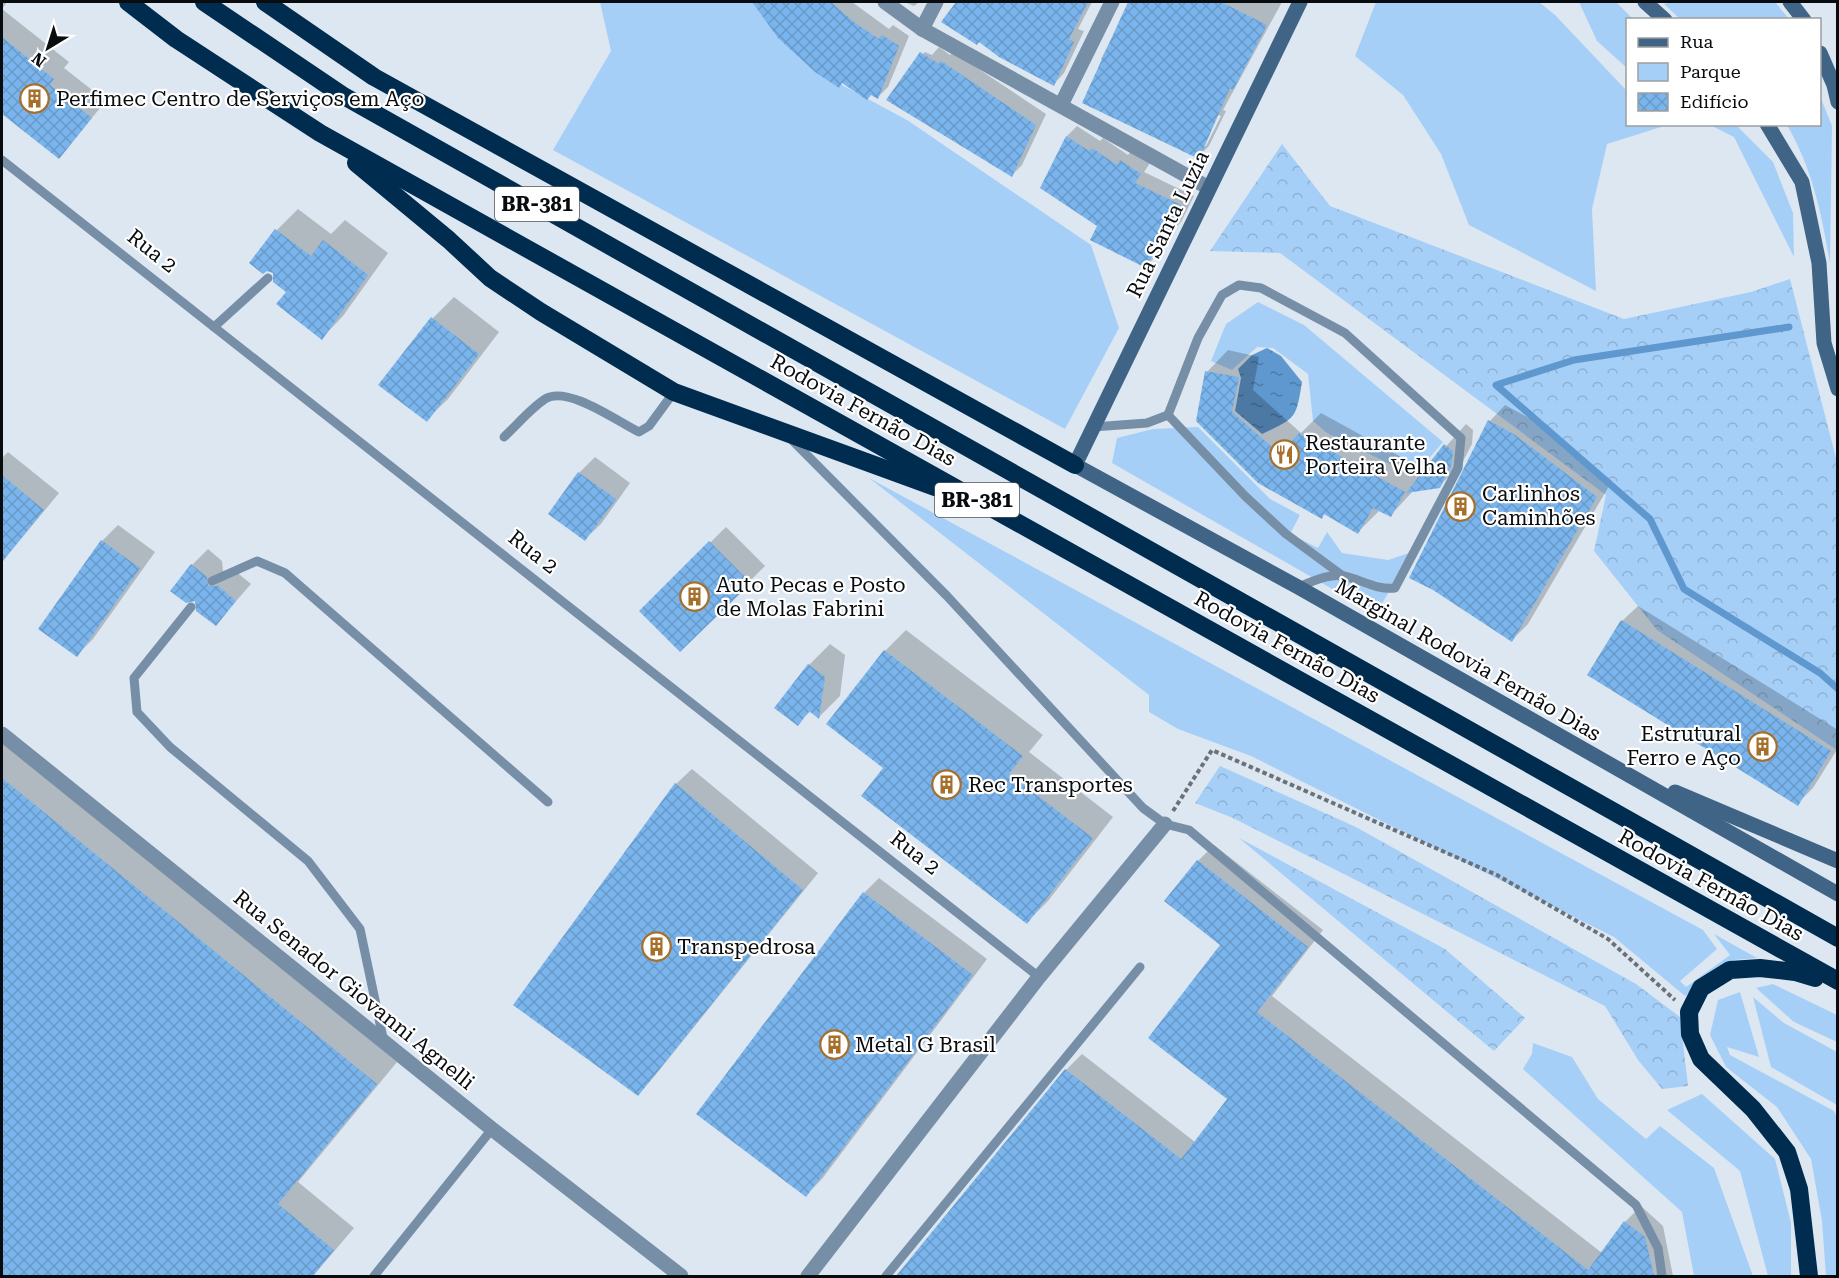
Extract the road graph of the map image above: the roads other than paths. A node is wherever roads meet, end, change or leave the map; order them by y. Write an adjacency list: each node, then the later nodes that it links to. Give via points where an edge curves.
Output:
1 (128, 2): 17 (highway, Rodovia Fernão Dias / BR-381, via 176,39)
2 (204, 2): 40 (highway, Rodovia Fernão Dias / BR-381, via 342,95)
3 (265, 2): 28 (highway, BR-381, via 374,76)
4 (885, 2): 12 (street)
5 (936, 2): 12 (street)
6 (1112, 2): 15 (street)
7 (1300, 2): 19 (main road, Rua Santa Luzia)
8 (1645, 2): 10 (main road)
9 (1790, 2): 11 (main road)
10 (1663, 18)
11 (1802, 18)
12 (922, 28): 15 (street)
13 (1821, 55): 14 (main road)
14 (1838, 102)
15 (1061, 105): 19 (street)
16 (1768, 126): 22 (main road, via 1802,182 1819,263 1824,343)
17 (320, 133): 23 (highway, via 490,278); 29 (highway, Rodovia Fernão Dias / BR-381)
18 (2, 160): 21 (lane, Rua 2)
19 (1209, 189): 25 (main road, Rua Santa Luzia)
20 (268, 278): 21 (lane)
21 (214, 327): 42 (lane, Rua 2)
22 (1838, 389)
23 (674, 392): 26 (highway); 27 (lane, via 649,426 639,432 581,401 561,395 546,398)
24 (1168, 416): 25 (lane, via 1147,423); 30 (lane, via 1286,534); 30 (lane, via 1198,338 1222,295 1239,285 1262,288 1345,333 1461,438 1458,468 1399,584 1382,590)
25 (1093, 427): 28 (main road, Rua Santa Luzia)
26 (786, 434): 29 (highway); 37 (lane, via 947,596 1143,808)
27 (504, 437)
28 (1076, 465): 32 (main road, Marginal Rodovia Fernão Dias / BR-381)
29 (983, 504): 43 (highway, Rodovia Fernão Dias / BR-381)
30 (1343, 576): 32 (lane, via 1328,576)
31 (212, 581): 36 (lane, via 257,561 285,573)
32 (1298, 587): 35 (main road, Marginal Rodovia Fernão Dias / BR-381)
33 (191, 607): 44 (lane, via 134,678 137,712 170,747 308,861 360,929)
34 (2, 734): 44 (street, Rua Senador Giovanni Agnelli)
35 (1606, 762): 38 (main road); 39 (main road, Marginal Rodovia Fernão Dias / BR-381)
36 (548, 802)
37 (1165, 824): 42 (street); 50 (lane, via 1189,830 1636,1205 1658,1248)
38 (1838, 861)
39 (1838, 894)
40 (1838, 938)
41 (1140, 967): 49 (lane)
42 (1039, 977): 48 (street)
43 (1838, 983): 51 (highway, via 1795,972 1730,970 1701,988 1689,1012 1690,1034 1701,1059 1754,1109 1787,1152 1799,1189)
44 (383, 1038): 45 (street, Rua Senador Giovanni Agnelli)
45 (492, 1129): 46 (lane); 47 (street, Rua Senador Giovanni Agnelli)
46 (375, 1276)
47 (681, 1276)
48 (808, 1276)
49 (886, 1276)
50 (1662, 1276)
51 (1809, 1276)

